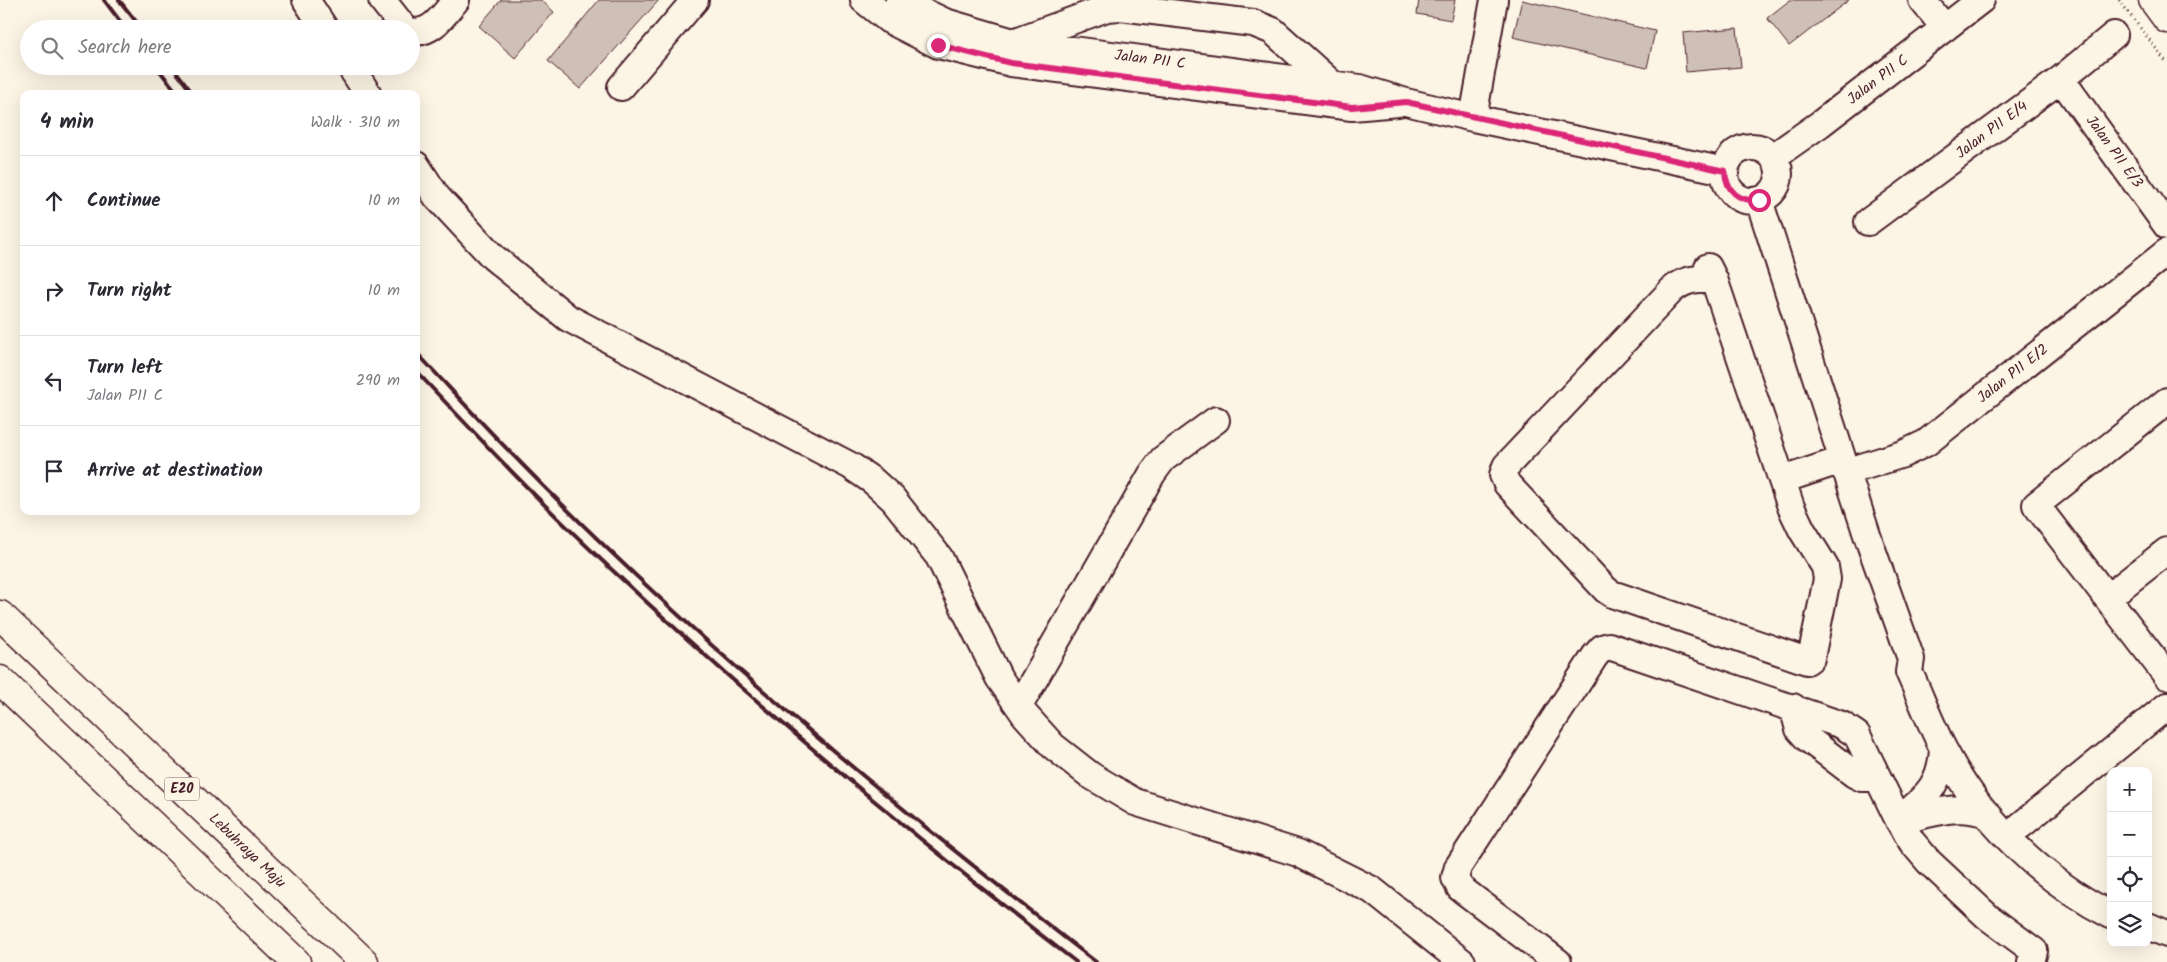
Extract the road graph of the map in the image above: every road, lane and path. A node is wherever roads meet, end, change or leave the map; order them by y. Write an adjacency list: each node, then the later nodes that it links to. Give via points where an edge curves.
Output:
1 (306, 0): 13 (street)
2 (382, 0): 14 (street)
3 (456, 0): 16 (street, via 434,25)
4 (695, 0): 23 (street)
5 (864, 0): 25 (street, Jalan P11 C, via 889,20 930,42 1011,63 1352,107)
6 (899, 0): 18 (street, Jalan P11 C, via 945,22)
7 (1494, 0): 26 (street)
8 (1922, 0): 15 (street)
9 (1981, 0): 15 (street, Jalan P11 C)
10 (2119, 0): 19 (path)
11 (2153, 0): 12 (main road)
12 (2167, 19)
13 (319, 20)
14 (398, 20)
15 (1945, 28): 27 (street, Jalan P11 C)
16 (420, 31)
17 (2114, 35): 21 (street, Jalan P11 E/4)
18 (1013, 42): 22 (street, Jalan P11 C); 22 (street, via 1107,8 1252,23 1273,31)
19 (2167, 63)
20 (356, 75): 24 (street)
21 (2061, 79): 31 (street, Jalan P11 E/4); 32 (street, Jalan P11 E/3)
22 (1332, 84): 25 (street, Jalan P11 C, via 1360,88)
23 (621, 87)
24 (365, 90)
25 (1406, 102): 26 (street, Jalan P11 C)
26 (1473, 118): 29 (street, Jalan P11 C)
27 (1773, 157): 29 (street, via 1762,149 1745,148 1731,157); 30 (street, via 1778,168 1777,184 1773,192)
28 (420, 171): 44 (street, via 437,197 493,257 568,318 851,466 873,481 911,520 939,557 1000,678)
29 (1725, 171): 30 (street, via 1726,181 1735,195)
30 (1759, 200): 36 (street)
31 (1868, 222)
32 (2167, 226)
33 (2167, 252): 36 (street, Jalan P11 E/2, via 1926,443 1903,454)
34 (2167, 401): 39 (street, via 2036,506)
35 (1216, 420): 44 (street, via 1163,459 1152,474)
36 (1844, 466): 37 (street, Jalan P11 E/2); 41 (street)
37 (1782, 480): 37 (street, via 1802,530 1826,567 1828,579 1811,658 1807,661 1606,590 1507,484 1503,475 1506,466 1672,290 1680,283 1711,273)
38 (2167, 551): 39 (street)
39 (2107, 598): 42 (street)
40 (0, 615): 55 (main road, Lebuhraya Maju / E20)
41 (1911, 658): 46 (street, via 1909,672); 49 (street, via 1921,665 1958,743 1988,789)
42 (2167, 676)
43 (0, 680): 54 (main road)
44 (1019, 706): 56 (street, via 1053,746 1090,775 1136,802 1306,857 1372,890)
45 (2167, 706): 49 (street)
46 (1943, 749): 47 (street); 48 (street, via 1937,781)
47 (1989, 815): 48 (street, via 1974,809 1955,808); 51 (street, via 2028,858)
48 (1899, 821): 57 (street, via 1878,778 1862,778 1854,774 1807,738 1799,729 1793,707 1610,646 1602,648 1458,868 1455,878 1460,888); 58 (street, via 1912,842 1936,869 1988,917 2034,951)
49 (2020, 826): 50 (street, via 2069,870)
50 (2107, 894)
51 (2107, 913)
52 (2152, 928): 53 (street)
53 (2167, 934)
54 (296, 962)
55 (364, 962)
56 (1462, 962)
57 (1558, 962)
58 (2031, 962)

